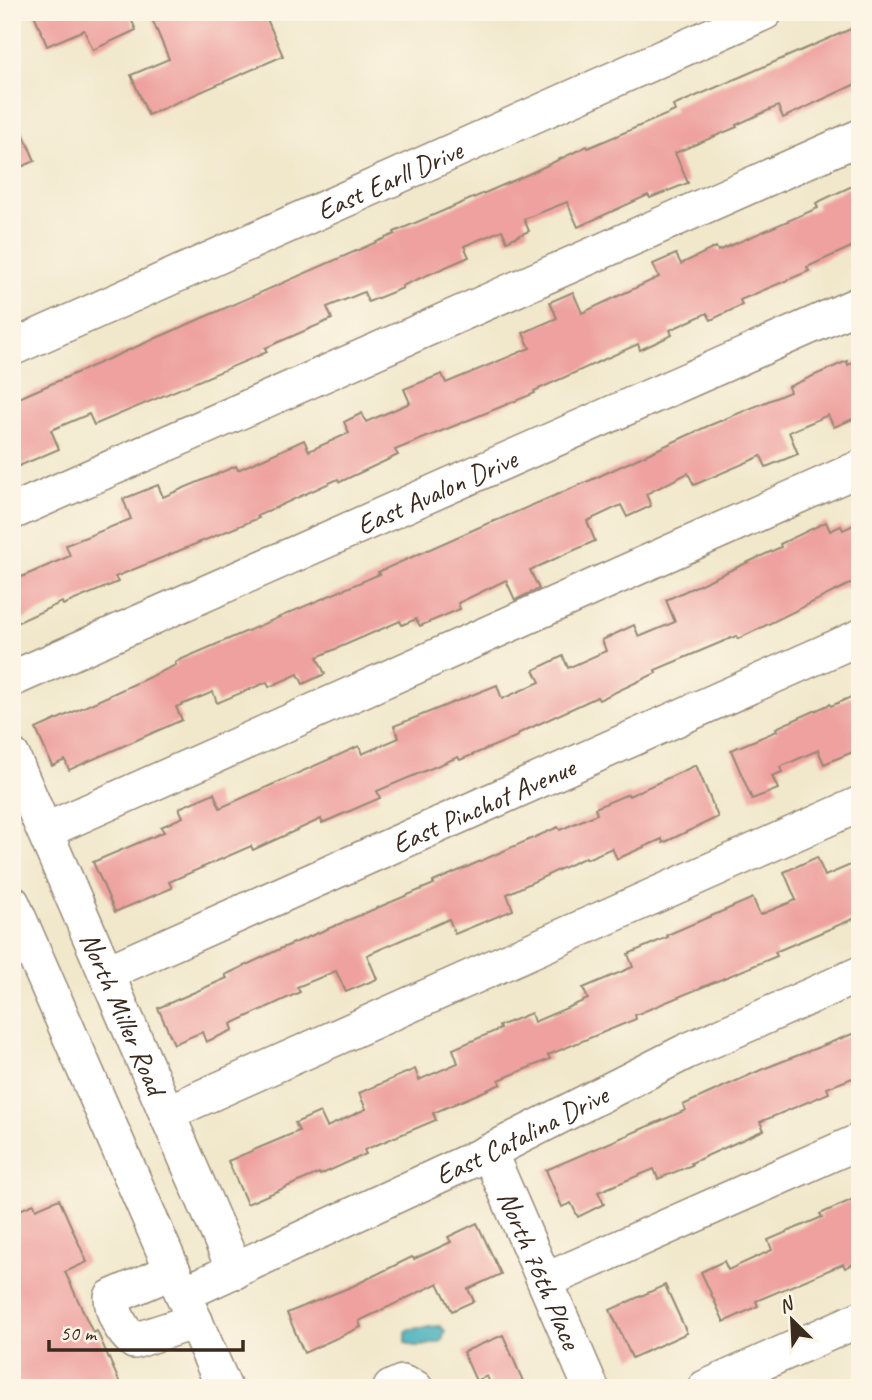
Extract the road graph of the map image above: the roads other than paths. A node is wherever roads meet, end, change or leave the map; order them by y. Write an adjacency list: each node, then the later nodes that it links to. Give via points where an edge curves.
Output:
1 (765, 12): 4 (street, East Earll Drive)
2 (860, 136): 6 (street)
3 (860, 304): 8 (street, East Avalon Drive)
4 (12, 348)
5 (860, 468): 11 (street)
6 (12, 512)
7 (860, 637): 13 (street, East Pinchot Avenue)
8 (12, 679)
9 (12, 756): 11 (street, North Miller Road)
10 (860, 804): 15 (street)
11 (45, 831): 13 (street, North Miller Road)
12 (12, 903): 20 (street, North Miller Road)
13 (106, 973): 15 (street, North Miller Road)
14 (860, 974): 17 (street, East Catalina Drive, via 685,1052)
15 (167, 1113): 18 (street, North Miller Road)
16 (860, 1141): 19 (street)
17 (489, 1152): 18 (street, East Catalina Drive); 19 (street, North 76th Place)
18 (235, 1271): 20 (street, East Catalina Drive)
19 (545, 1282): 25 (street, North 76th Place)
20 (184, 1296): 20 (street, via 134,1341 126,1335 112,1305 112,1297); 22 (street, North Miller Road)
21 (860, 1319): 26 (street)
22 (224, 1388)
23 (391, 1388): 24 (street, via 402,1383)
24 (415, 1388)
25 (592, 1388)
26 (705, 1388)

